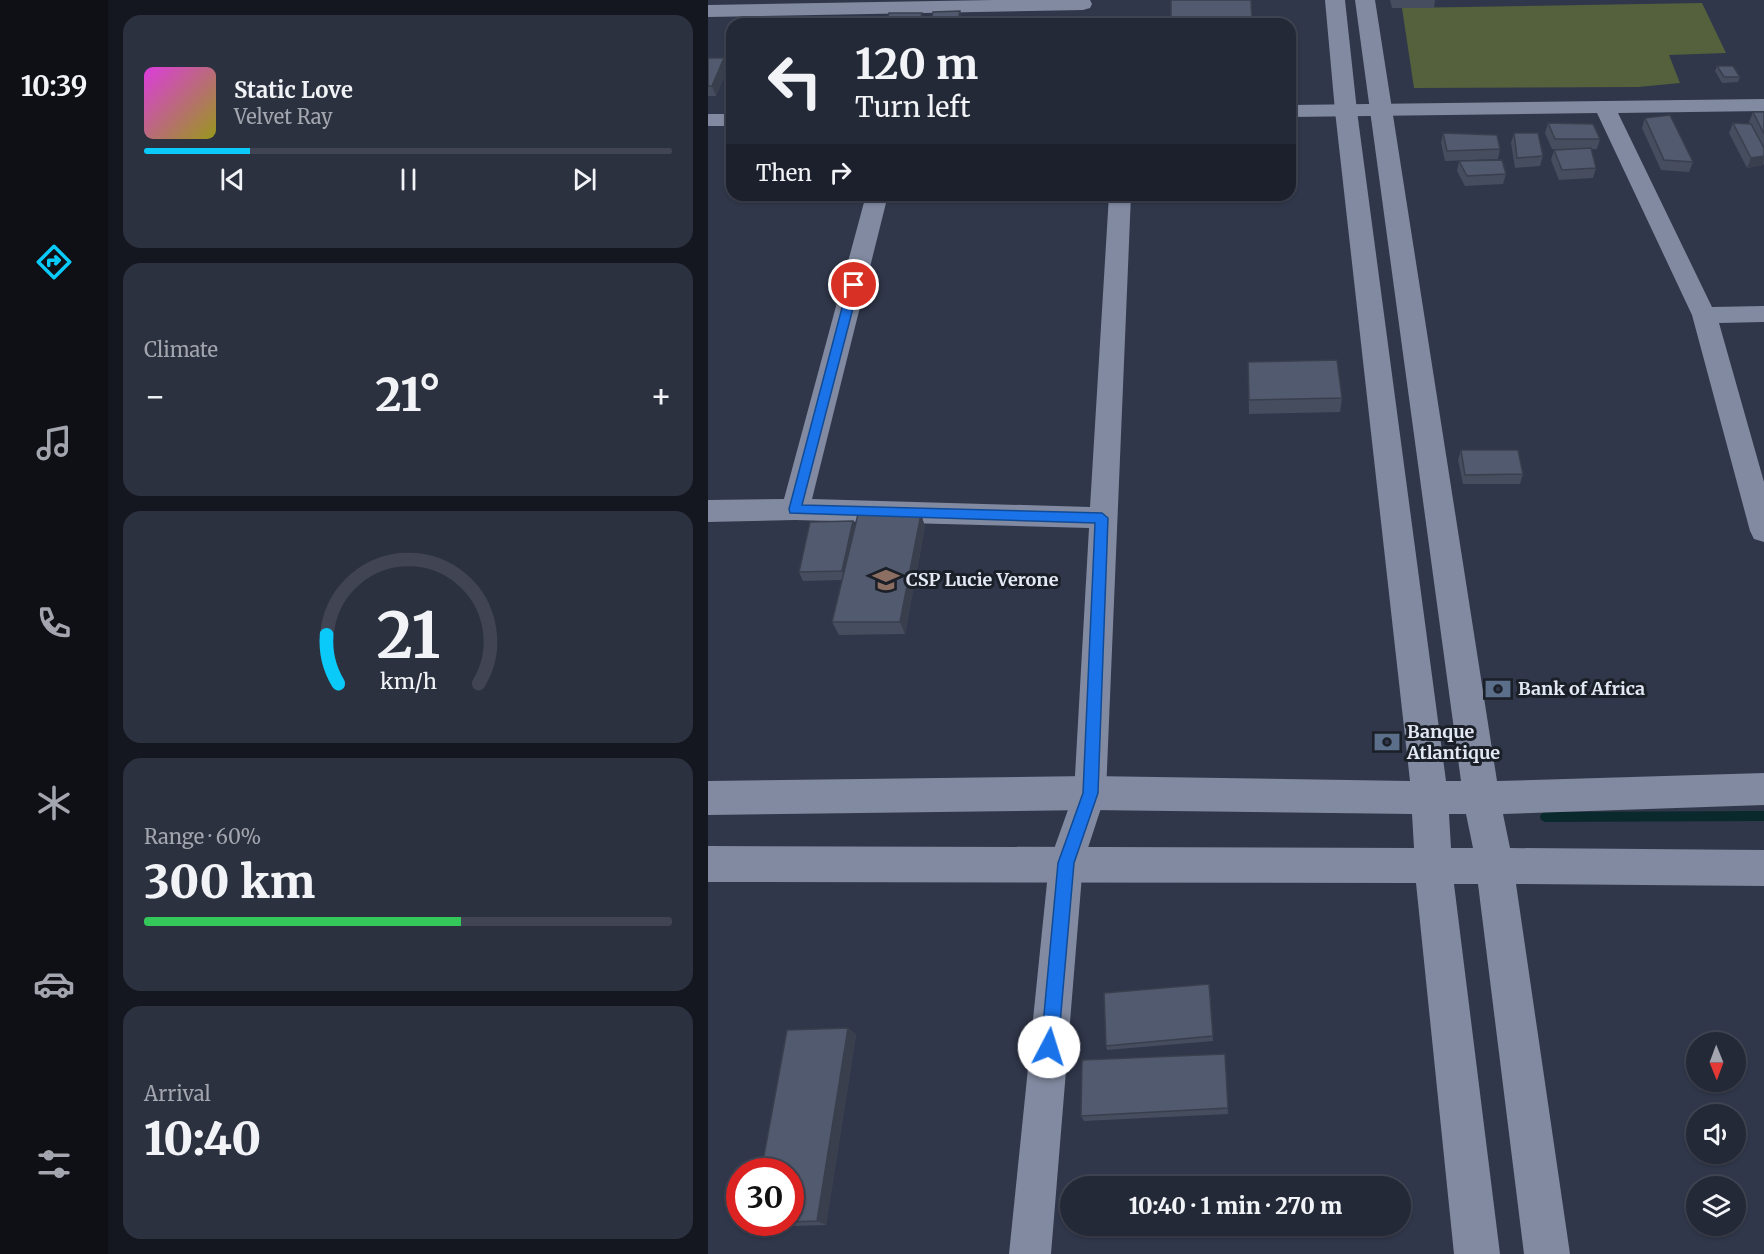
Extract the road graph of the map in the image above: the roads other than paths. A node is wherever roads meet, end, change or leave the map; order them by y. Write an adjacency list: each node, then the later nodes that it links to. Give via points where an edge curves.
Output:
1 (1335, 0): 10 (main road)
2 (1365, 0): 8 (main road)
3 (1083, 2): 4 (street); 5 (street)
4 (708, 11)
5 (1082, 18)
6 (1764, 105): 7 (street)
7 (1604, 106): 8 (street); 16 (street)
8 (1380, 109): 10 (street); 26 (main road)
9 (1296, 111): 10 (street)
10 (1346, 111): 24 (main road)
11 (708, 120): 12 (street)
12 (726, 120)
13 (875, 201): 18 (street)
14 (1119, 201): 20 (street)
15 (1764, 314): 16 (street)
16 (1704, 315): 17 (street)
17 (1759, 501): 21 (street)
18 (795, 509): 19 (street); 20 (street)
19 (708, 511)
20 (1102, 518): 23 (street)
21 (1764, 531)
22 (1764, 789): 26 (main road)
23 (1090, 793): 24 (main road); 25 (main road); 27 (street)
24 (1431, 796): 26 (main road); 29 (main road)
25 (708, 798)
26 (1481, 798): 30 (main road)
27 (1066, 863): 28 (main road); 29 (main road); 32 (street)
28 (708, 864)
29 (1433, 865): 30 (main road); 33 (main road)
30 (1495, 866): 31 (main road); 34 (main road)
31 (1764, 868)
32 (1030, 1254)
33 (1477, 1254)
34 (1547, 1254)

